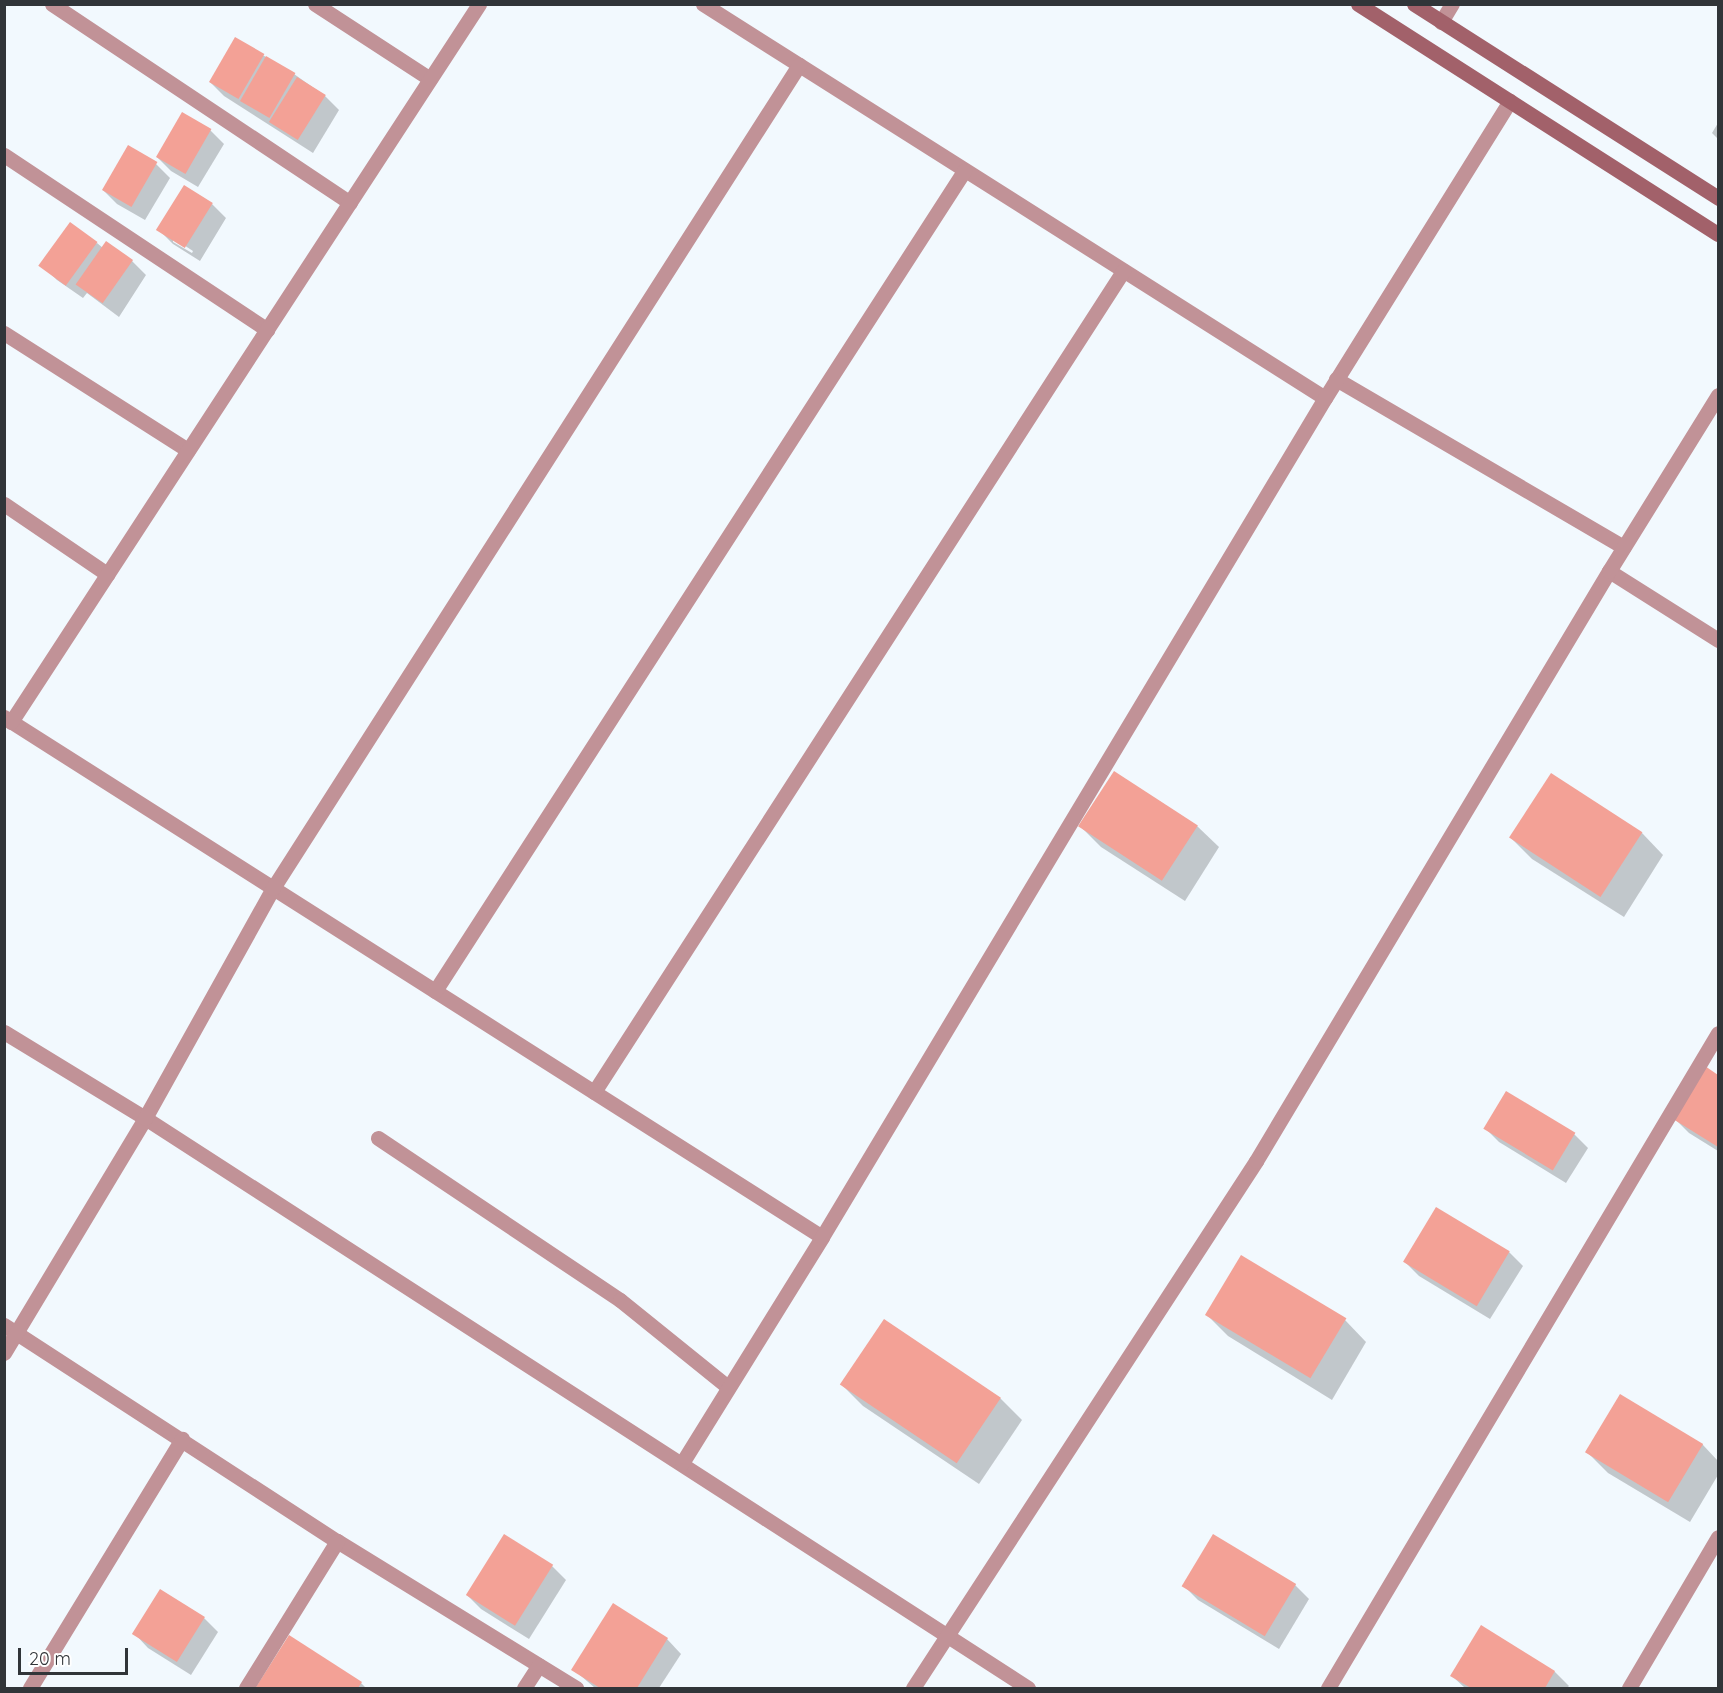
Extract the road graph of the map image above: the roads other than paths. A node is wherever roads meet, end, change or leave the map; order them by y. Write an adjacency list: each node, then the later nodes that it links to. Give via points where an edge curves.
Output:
1 (52, 4): 15 (street)
2 (315, 4): 10 (street)
3 (479, 4): 10 (street)
4 (703, 4): 9 (street)
5 (1358, 4): 11 (street)
6 (1414, 4): 8 (street)
7 (1452, 4): 8 (street)
8 (1441, 22): 14 (street)
9 (799, 65): 13 (street); 30 (street)
10 (430, 79): 15 (street)
11 (1510, 101): 16 (street); 20 (street)
12 (4, 155): 18 (street)
13 (964, 171): 17 (street); 31 (street)
14 (1719, 198)
15 (350, 202): 18 (street)
16 (1719, 234)
17 (1123, 271): 22 (street); 34 (street)
18 (267, 330): 23 (street)
19 (4, 333): 23 (street)
20 (1336, 379): 22 (street); 25 (street)
21 (1719, 395): 25 (street)
22 (1325, 398): 37 (street)
23 (188, 450): 27 (street)
24 (4, 504): 27 (street)
25 (1624, 547): 26 (street)
26 (1609, 572): 28 (street); 45 (street, via 1256,1161)
27 (107, 574): 29 (street)
28 (1719, 640)
29 (8, 719): 30 (street)
30 (273, 888): 31 (street); 35 (street)
31 (435, 991): 34 (street)
32 (4, 1032): 35 (street)
33 (1719, 1033): 53 (street)
34 (594, 1092): 37 (street)
35 (145, 1118): 38 (street); 42 (street)
36 (378, 1138): 40 (street, via 620,1300)
37 (822, 1237): 40 (street)
38 (11, 1329): 39 (street); 41 (street)
39 (4, 1353)
40 (728, 1387): 42 (street)
41 (182, 1439): 44 (street); 47 (street)
42 (682, 1462): 45 (street)
43 (1719, 1537): 54 (street)
44 (336, 1541): 46 (street); 48 (street)
45 (946, 1635): 51 (street); 52 (street)
46 (538, 1665): 49 (street); 50 (street)
47 (30, 1689)
48 (246, 1689)
49 (524, 1689)
50 (576, 1689)
51 (913, 1689)
52 (1028, 1689)
53 (1328, 1689)
54 (1629, 1689)

